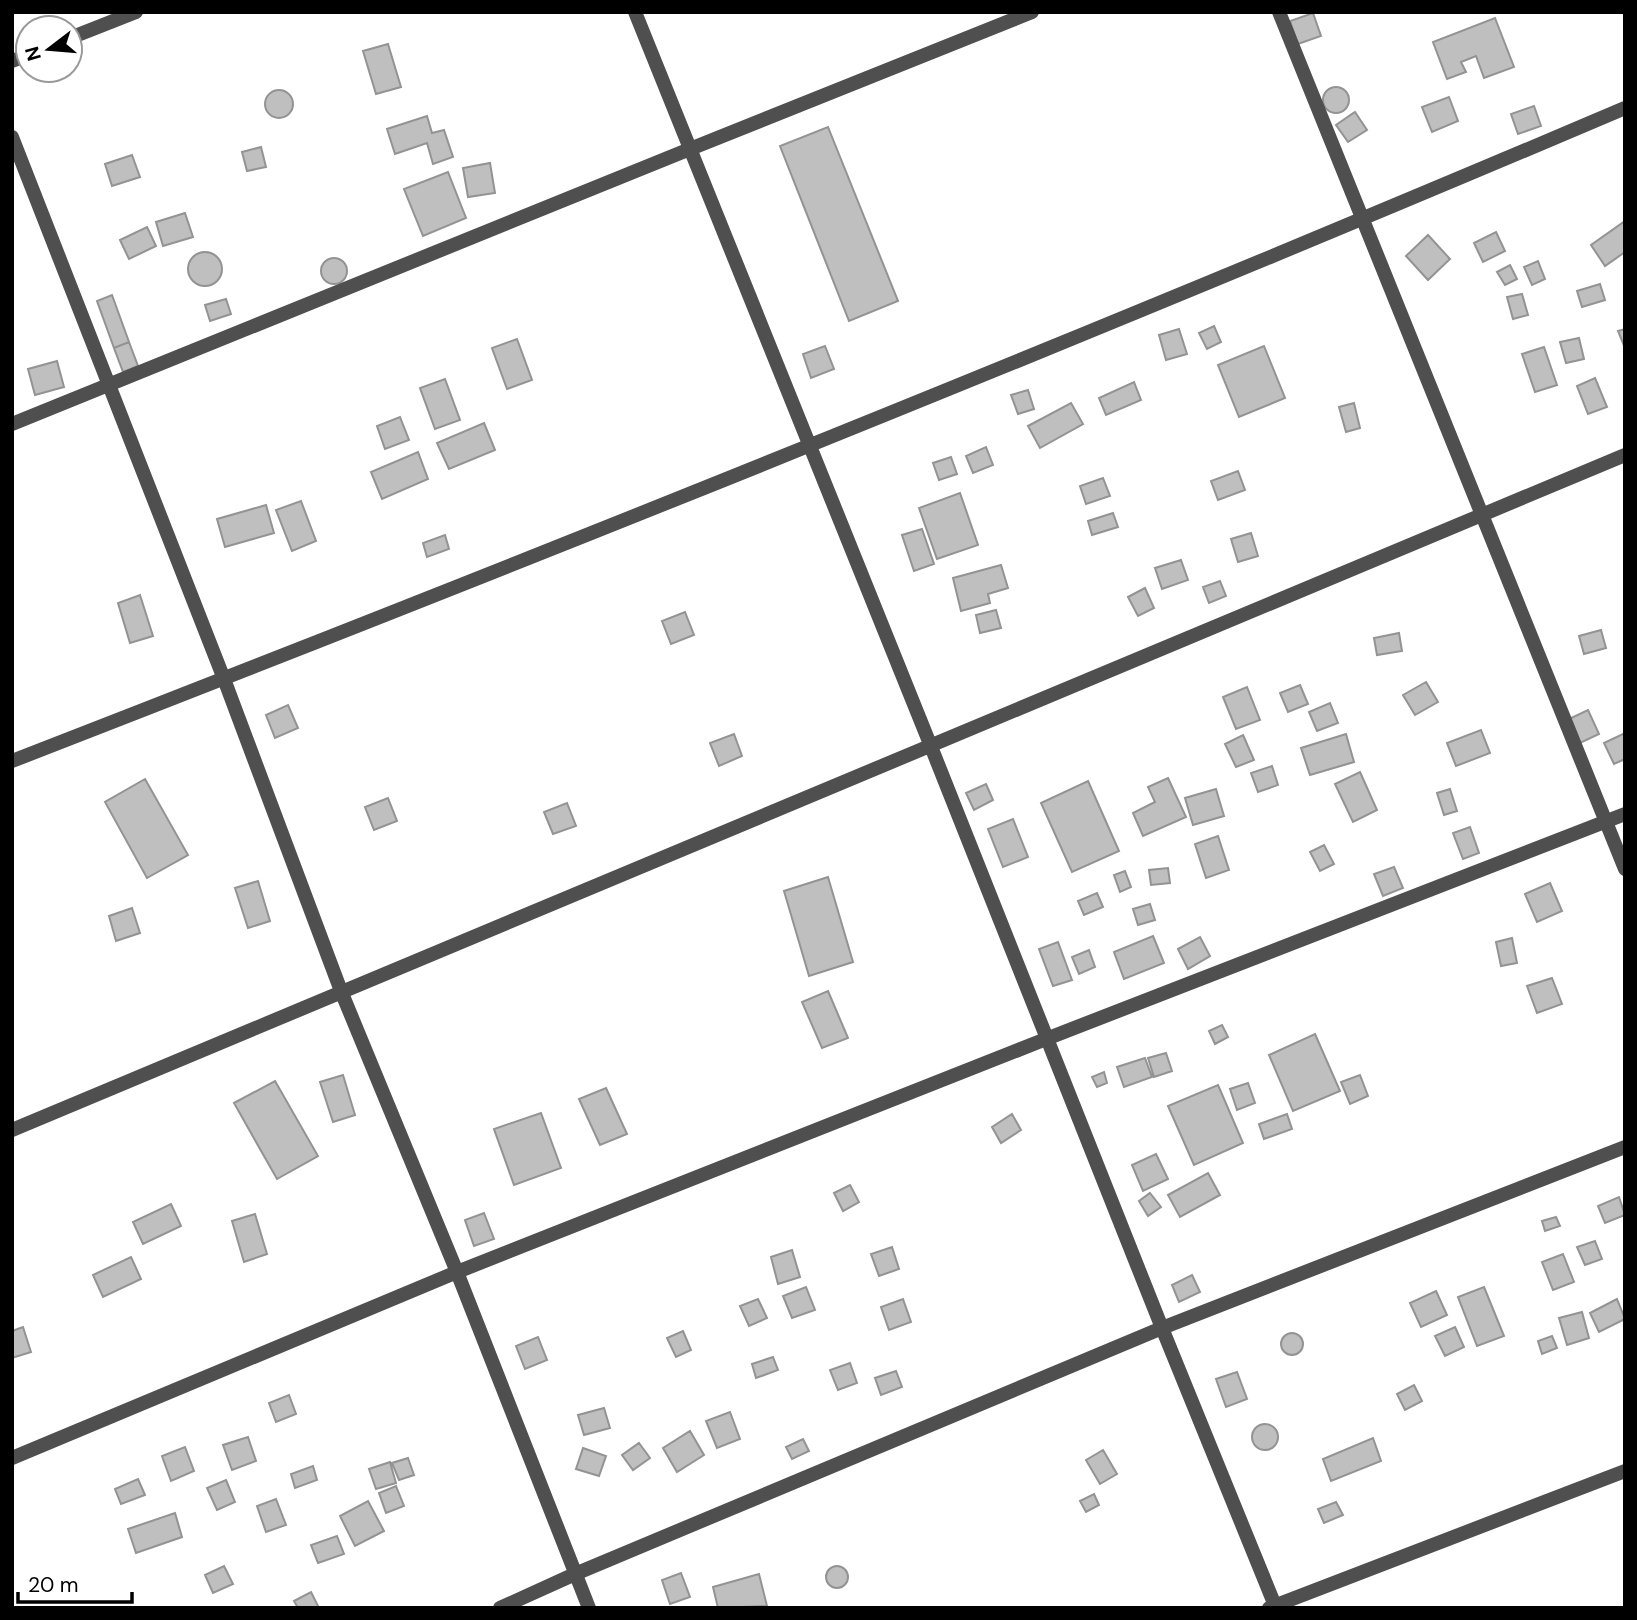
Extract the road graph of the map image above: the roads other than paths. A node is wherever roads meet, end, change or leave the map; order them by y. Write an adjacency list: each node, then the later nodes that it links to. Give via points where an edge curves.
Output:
1 (136, 12): 5 (street)
2 (635, 12): 8 (street)
3 (1032, 12): 8 (street)
4 (1279, 12): 9 (street)
5 (84, 32)
6 (1625, 108): 9 (street)
7 (12, 137): 10 (street)
8 (690, 149): 10 (street); 12 (street)
9 (1363, 220): 12 (street); 14 (street)
10 (108, 386): 11 (street); 15 (street)
11 (12, 424)
12 (810, 445): 15 (street); 16 (street)
13 (1625, 455): 14 (street)
14 (1483, 515): 16 (street); 19 (street)
15 (224, 679): 17 (street); 21 (street)
16 (930, 744): 21 (street); 22 (street)
17 (12, 761)
18 (1625, 814): 19 (street)
19 (1605, 822): 20 (street); 22 (street)
20 (1625, 869)
21 (341, 991): 23 (street); 25 (street)
22 (1046, 1039): 25 (street); 26 (street)
23 (12, 1130)
24 (1625, 1147): 26 (street)
25 (457, 1272): 27 (street); 29 (street)
26 (1162, 1328): 29 (street); 30 (street)
27 (12, 1458)
28 (1625, 1471): 30 (street)
29 (575, 1574): 31 (street); 32 (street)
30 (1273, 1607)
31 (500, 1608)
32 (589, 1608)

